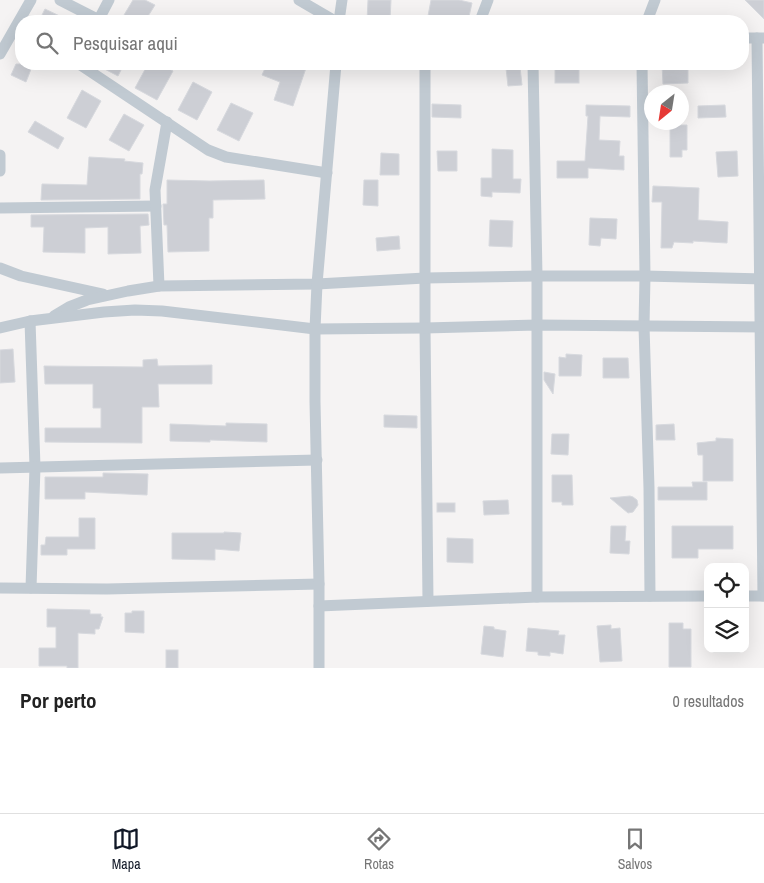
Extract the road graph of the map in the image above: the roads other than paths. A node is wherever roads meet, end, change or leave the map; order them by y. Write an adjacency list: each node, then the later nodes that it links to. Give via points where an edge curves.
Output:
1 (31, 0): 8 (street)
2 (60, 0): 9 (street)
3 (109, 0): 10 (street)
4 (299, 0): 11 (street)
5 (342, 0): 12 (street)
6 (488, 0): 13 (street)
7 (655, 0): 14 (street)
8 (22, 15)
9 (88, 15)
10 (102, 15)
11 (325, 15)
12 (340, 15)
13 (482, 15)
14 (649, 15)
15 (15, 28): 17 (street)
16 (761, 38): 35 (street)
17 (0, 54)
18 (88, 70): 23 (street)
19 (336, 70): 26 (street)
20 (424, 70): 34 (street)
21 (533, 70): 32 (street)
22 (642, 70): 33 (street)
23 (167, 122): 26 (street, via 208,150 226,157); 27 (street, via 155,190)
24 (0, 155): 25 (street)
25 (0, 170)
26 (327, 173): 36 (street)
27 (156, 206): 28 (street); 37 (street)
28 (0, 208)
29 (0, 268): 31 (street)
30 (0, 275): 31 (street)
31 (21, 276): 38 (street)
32 (536, 276): 33 (street); 34 (street); 41 (street)
33 (645, 276): 35 (street); 42 (street)
34 (425, 278): 36 (street); 45 (street)
35 (762, 279): 43 (street)
36 (317, 284): 37 (street); 46 (street)
37 (159, 286): 38 (street)
38 (107, 295): 39 (street, via 69,307)
39 (49, 319): 40 (street); 46 (street, via 135,310)
40 (30, 322): 44 (street); 48 (street)
41 (537, 325): 42 (street); 45 (street); 57 (street)
42 (644, 326): 43 (street); 53 (street)
43 (762, 327): 56 (street)
44 (0, 328)
45 (425, 328): 46 (street); 58 (street)
46 (315, 329): 47 (street)
47 (317, 460): 48 (street); 50 (street)
48 (35, 467): 49 (street); 52 (street)
49 (0, 468)
50 (319, 584): 52 (street); 59 (street)
51 (0, 588): 52 (street)
52 (31, 588)
53 (650, 596): 54 (street); 57 (street)
54 (704, 596)
55 (749, 596): 56 (street)
56 (764, 596)
57 (537, 597): 58 (street)
58 (428, 601): 59 (street)
59 (318, 606): 60 (street)
60 (320, 668)

